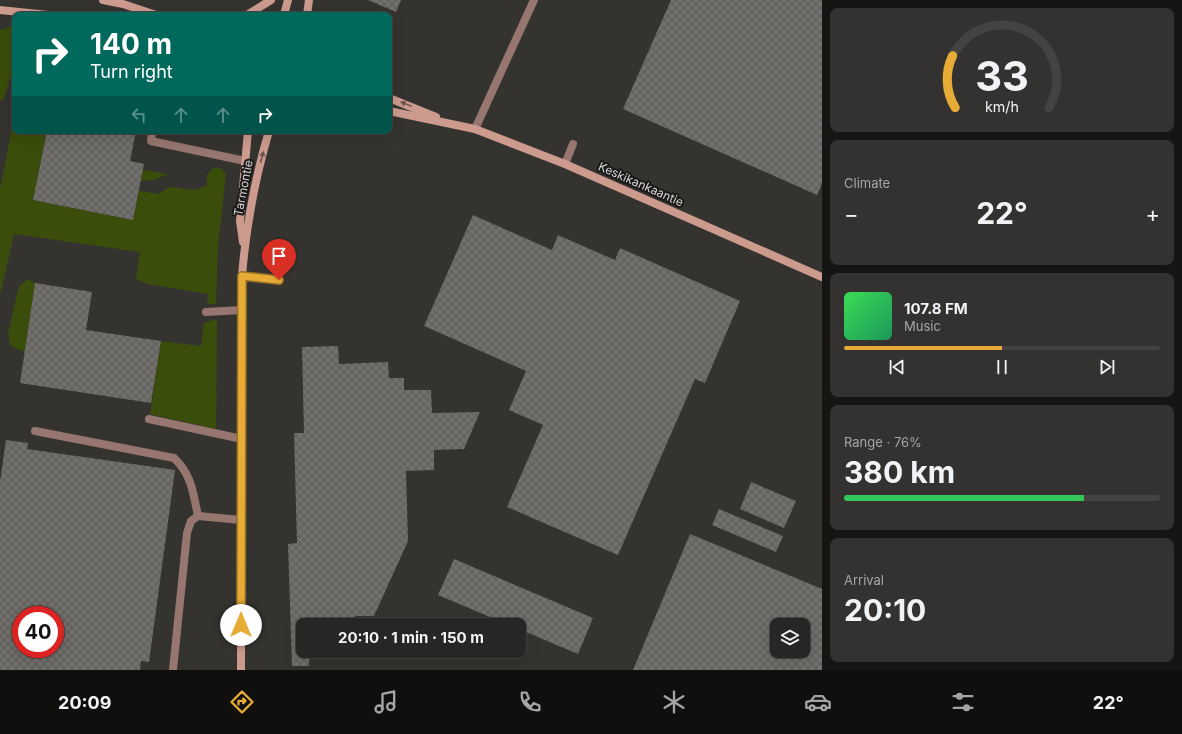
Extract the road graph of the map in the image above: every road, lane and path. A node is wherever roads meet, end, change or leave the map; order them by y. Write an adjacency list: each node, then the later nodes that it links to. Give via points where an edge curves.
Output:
1 (103, 0): 8 (street)
2 (271, 0): 9 (street)
3 (288, 0): 10 (street)
4 (309, 0): 11 (street)
5 (534, 0): 15 (lane)
6 (0, 10): 7 (street)
7 (19, 12)
8 (147, 12)
9 (252, 12)
10 (285, 12)
11 (307, 12)
12 (392, 99): 14 (street, Keskikankaantie, one-way to 12)
13 (392, 112): 14 (street, Keskikankaantie)
14 (448, 122): 15 (street, Keskikankaantie)
15 (476, 129): 21 (street, Keskikankaantie)
16 (152, 134): 20 (lane, via 151,141)
17 (248, 134): 20 (street, Tarmontie)
18 (268, 134): 22 (street, Tarmontie, one-way to 18, via 256,178)
19 (573, 144): 21 (lane)
20 (245, 161): 22 (street, Tarmontie, via 240,221)
21 (565, 164): 24 (street, Keskikankaantie)
22 (244, 251): 23 (street, Tarmontie)
23 (242, 276): 25 (lane); 26 (street, Tarmontie)
24 (822, 277)
25 (279, 280)
26 (242, 310): 27 (lane); 30 (street, Tarmontie)
27 (206, 312)
28 (149, 419): 30 (lane)
29 (35, 431): 31 (lane, via 174,458 184,467)
30 (242, 439): 32 (street, Tarmontie)
31 (198, 516): 32 (lane); 33 (lane, via 191,521 187,533)
32 (241, 520): 34 (street, Tarmontie)
33 (173, 670)
34 (241, 670)

